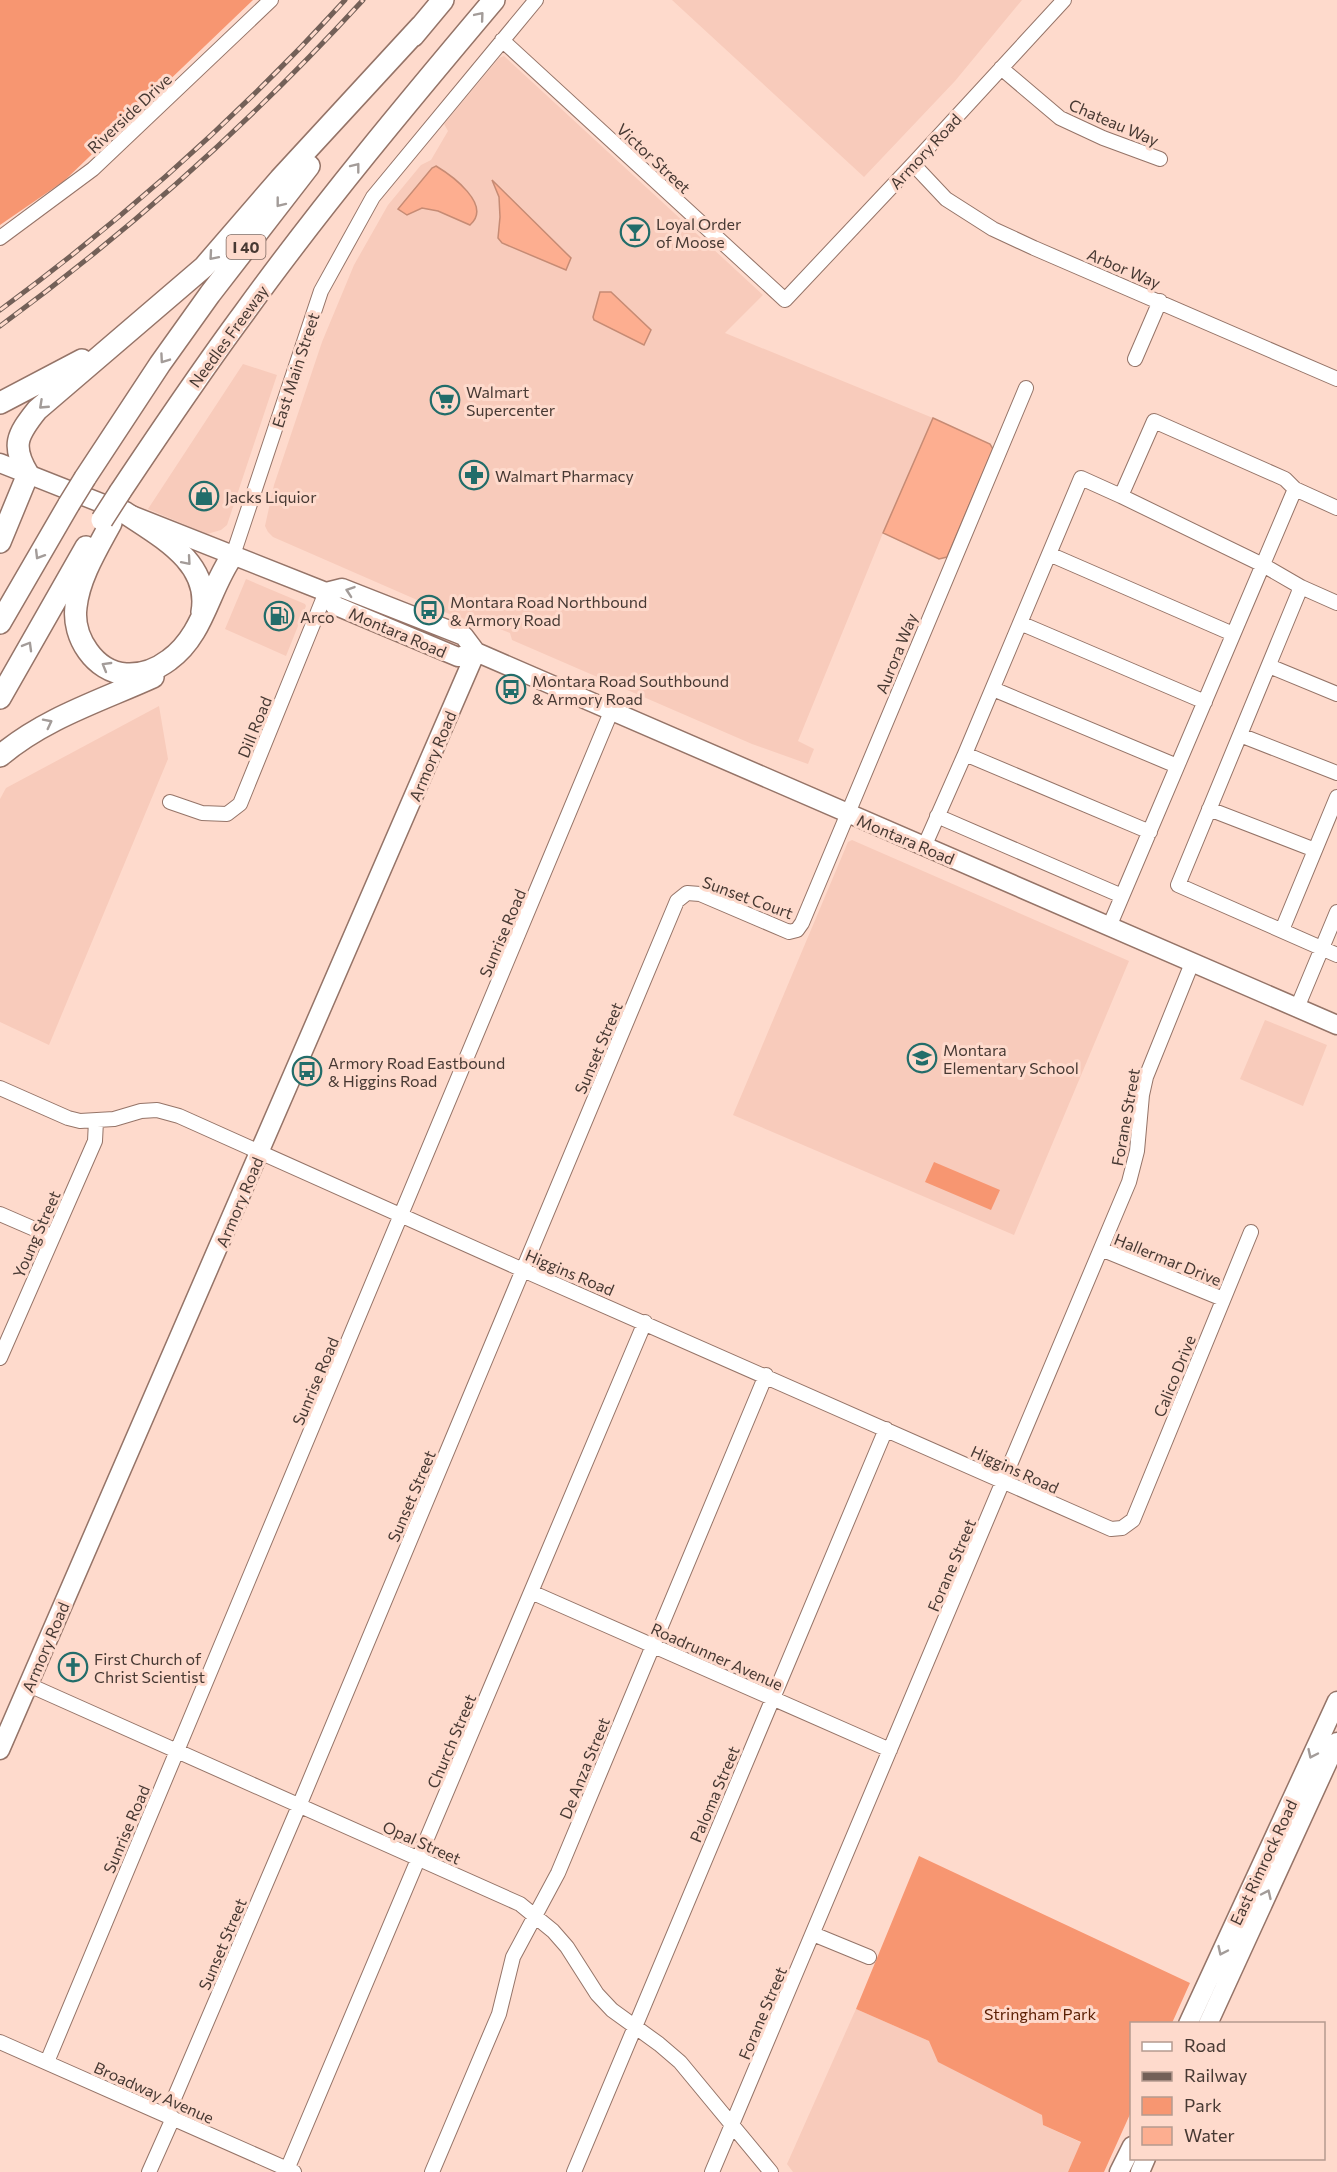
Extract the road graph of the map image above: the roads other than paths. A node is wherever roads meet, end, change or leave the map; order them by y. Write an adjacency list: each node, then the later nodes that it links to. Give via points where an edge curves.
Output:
1 (271, 0): 11 (street, Riverside Drive, via 93,169)
2 (443, 0): 6 (highway, I 40)
3 (494, 0): 24 (highway, Needles Freeway / I 40, one-way to 3, via 182,399 244,311)
4 (536, 0): 7 (street, East Main Street)
5 (1064, 0): 8 (street, Armory Road)
6 (421, 26): 14 (highway, one-way to 14, via 204,267); 33 (highway, I 40, one-way to 33, bridge, via 210,294 160,364 85,478)
7 (502, 40): 12 (street, Victor Street); 27 (street, East Main Street, via 373,197 321,291)
8 (1001, 68): 9 (street, Chateau Way, via 1060,118); 10 (street, Armory Road)
9 (1160, 159)
10 (913, 164): 12 (street, Armory Road); 13 (street, Arbor Way, via 946,199 993,229)
11 (0, 238)
12 (785, 300)
13 (1160, 301): 15 (street); 16 (street, Arbor Way)
14 (119, 339): 18 (highway); 20 (highway, one-way to 20, via 37,410 22,429 17,445 19,459)
15 (1135, 359)
16 (1337, 379)
17 (1026, 388): 51 (street, Aurora Way)
18 (0, 404)
19 (0, 464): 20 (main road)
20 (28, 474): 24 (main road); 25 (highway)
21 (1294, 489): 22 (street, via 1285,479 1154,421); 23 (street); 28 (street)
22 (1121, 496): 26 (street, via 1081,478); 28 (street)
23 (1337, 508)
24 (117, 509): 27 (main road); 32 (highway, one-way to 32, via 170,543 192,566 204,593); 32 (highway, one-way to 24, via 171,659 142,673 125,674 110,669 86,648 75,610 78,594); 40 (highway, Needles Freeway / I 40, one-way to 24)
25 (0, 542)
26 (1049, 554): 34 (street); 35 (street)
27 (234, 555): 30 (main road, Montara Road); 32 (highway); 45 (highway, one-way to 27, via 44,725 166,671 183,659 205,627 232,569)
28 (1263, 565): 29 (street); 35 (street)
29 (1301, 587): 31 (street); 37 (street)
30 (326, 592): 36 (main road, Montara Road, via 342,588 464,636); 49 (street, Dill Road, via 240,804 227,814 202,813)
31 (1337, 603)
32 (201, 618)
33 (0, 623)
34 (1020, 623): 38 (street); 41 (street)
35 (1233, 634): 41 (street)
36 (476, 652): 42 (main road, Montara Road); 69 (main road, Armory Road)
37 (1269, 666): 39 (street); 43 (street)
38 (993, 689): 44 (street); 46 (street)
39 (1337, 694)
40 (0, 698)
41 (1205, 702): 46 (street)
42 (611, 712): 51 (main road, Montara Road); 71 (street, Sunrise Road)
43 (1240, 735): 47 (street); 50 (street)
44 (965, 754): 52 (street); 53 (street)
45 (0, 756)
46 (1177, 766): 53 (street)
47 (1337, 773)
48 (1337, 797): 55 (street)
49 (170, 802)
50 (1209, 809): 55 (street); 61 (street, via 1178,885)
51 (848, 814): 54 (main road, Montara Road); 60 (street, Aurora Way)
52 (937, 816): 54 (street); 57 (street)
53 (1150, 832): 57 (street)
54 (924, 847): 59 (main road, Montara Road)
55 (1315, 850): 61 (street)
56 (687, 893): 60 (street, Sunset Court, via 700,894 789,932); 75 (street, Sunset Street, via 677,901)
57 (1122, 896): 59 (street)
58 (1337, 912): 62 (street)
59 (1109, 927): 64 (main road, Montara Road)
60 (797, 930)
61 (1282, 930): 62 (street)
62 (1322, 948): 63 (street); 65 (street)
63 (1337, 954)
64 (1192, 963): 65 (main road, Montara Road); 74 (street, Forane Street, via 1146,1077 1130,1182)
65 (1297, 1008): 66 (main road, Montara Road)
66 (1337, 1025)
67 (0, 1088): 68 (street, Higgins Road, via 68,1118)
68 (96, 1121): 69 (street, Higgins Road, via 157,1110); 73 (street, Young Street, via 95,1140)
69 (260, 1152): 71 (street, Higgins Road); 86 (main road, Armory Road)
70 (0, 1214): 73 (street)
71 (402, 1215): 75 (street, Higgins Road); 92 (street, Sunrise Road)
72 (1251, 1232): 76 (street, Calico Drive)
73 (53, 1237): 78 (street, Young Street)
74 (1101, 1249): 76 (street, Hallermar Drive); 82 (street, Forane Street)
75 (523, 1270): 77 (street, Higgins Road); 93 (street, Sunset Street)
76 (1223, 1299): 83 (street, Calico Drive, via 1133,1520)
77 (645, 1322): 80 (street, Higgins Road); 84 (street, Church Street)
78 (3, 1342): 79 (street, Young Street)
79 (0, 1358)
80 (766, 1375): 81 (street, Higgins Road); 85 (street, De Anza Street)
81 (886, 1429): 82 (street, Higgins Road); 87 (street, Paloma Street)
82 (1004, 1483): 83 (street, Higgins Road, via 1111,1529); 91 (street, Forane Street)
83 (1122, 1528)
84 (531, 1592): 85 (street, Roadrunner Avenue); 94 (street, Church Street)
85 (652, 1646): 87 (street, Roadrunner Avenue); 95 (street, De Anza Street, via 558,1873)
86 (29, 1685): 90 (main road, Armory Road); 92 (street, Opal Street)
87 (772, 1698): 91 (street, Roadrunner Avenue); 100 (street, Paloma Street)
88 (1337, 1701): 98 (main road, East Rimrock Road, one-way to 98)
89 (1337, 1742): 99 (main road, East Rimrock Road, one-way to 89)
90 (0, 1750)
91 (890, 1750): 96 (street, Forane Street)
92 (177, 1751): 93 (street, Opal Street); 102 (street, Sunrise Road)
93 (299, 1806): 94 (street, Opal Street); 103 (street, Sunset Street)
94 (420, 1859): 95 (street, Opal Street, via 502,1895); 106 (street, Church Street)
95 (536, 1916): 100 (street, Opal Street, via 567,1947 597,1994); 108 (street, De Anza Street, via 513,1958 499,2014)
96 (813, 1934): 97 (street); 104 (street, Forane Street)
97 (869, 1958)
98 (1189, 2022)
99 (1209, 2022)
100 (635, 2027): 104 (street, Opal Street, via 680,2062); 109 (street, Paloma Street)
101 (0, 2042): 102 (street, Broadway Avenue)
102 (47, 2062): 103 (street, Broadway Avenue)
103 (170, 2117): 106 (street, Broadway Avenue); 107 (street, Sunset Street)
104 (732, 2125): 110 (street, Forane Street); 111 (street, Opal Street)
105 (1130, 2148): 112 (main road)
106 (290, 2171)
107 (149, 2172)
108 (432, 2172)
109 (574, 2172)
110 (712, 2172)
111 (771, 2172)
112 (1119, 2172)

